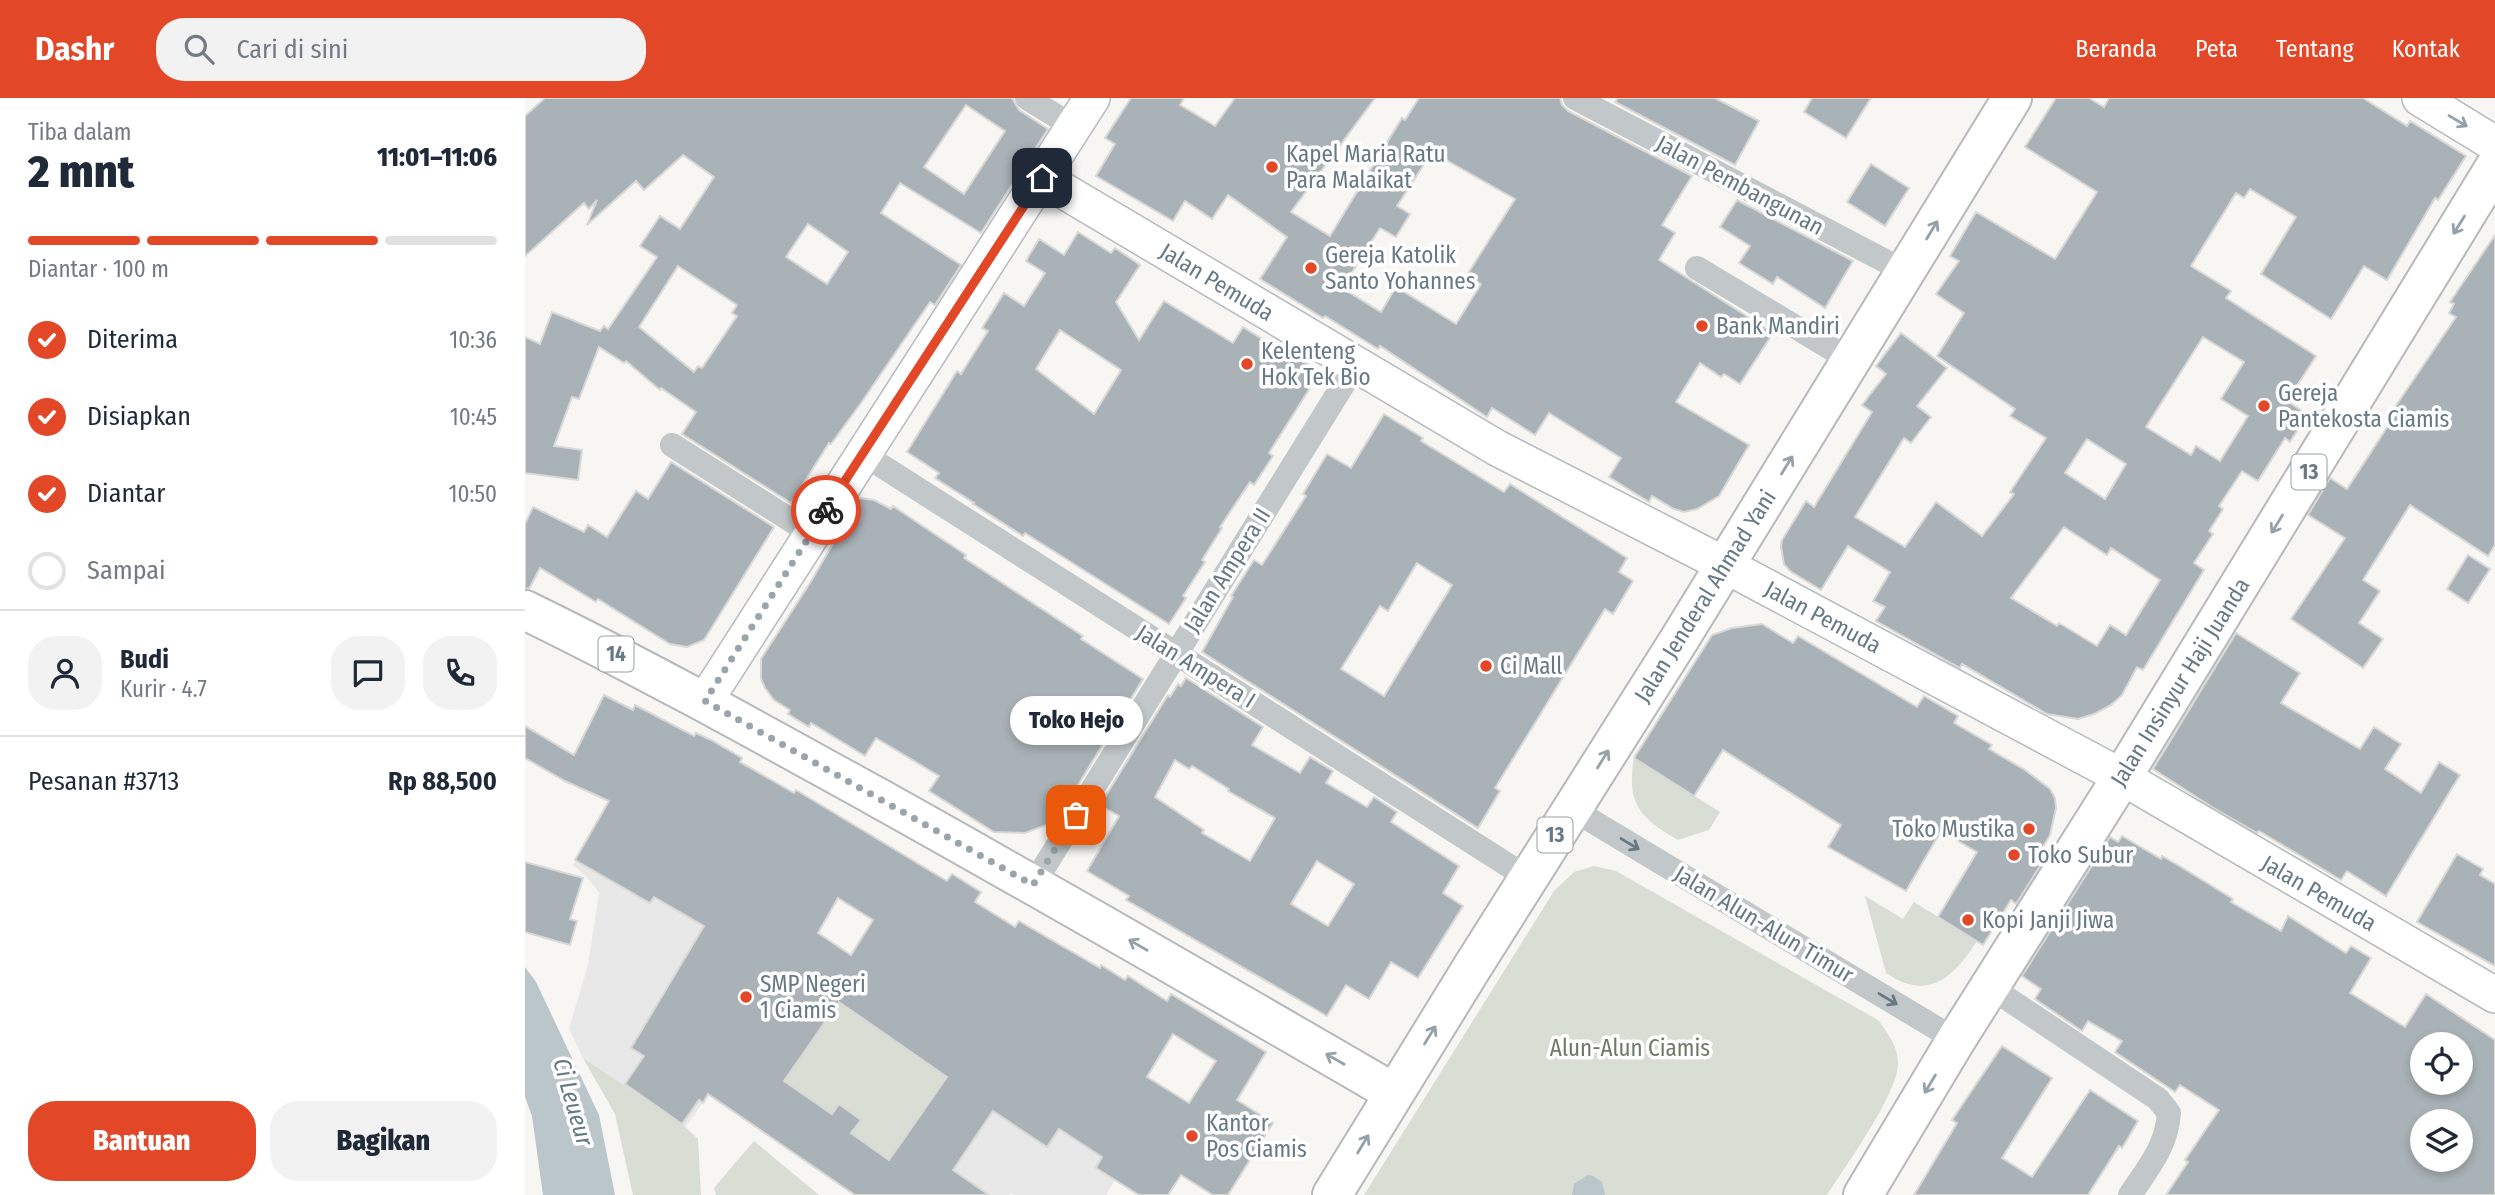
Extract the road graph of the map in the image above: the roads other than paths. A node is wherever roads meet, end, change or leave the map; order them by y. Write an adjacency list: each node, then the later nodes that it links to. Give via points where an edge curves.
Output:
1 (1027, 98): 5 (street)
2 (1575, 98): 10 (street, Jalan Pembangunan)
3 (2012, 98): 10 (highway, Jalan Jenderal Ahmad Yani / 13, one-way to 3)
4 (2420, 98): 6 (street, one-way to 6)
5 (1083, 113): 8 (street)
6 (2495, 144)
7 (2495, 167): 20 (highway, Jalan Insinyur Haji Juanda / 13, one-way to 20)
8 (1042, 178): 12 (street, Jalan Pemuda); 14 (street)
9 (1697, 268): 11 (street)
10 (1906, 272): 11 (highway, Jalan Jenderal Ahmad Yani / 13)
11 (1852, 361): 16 (highway, Jalan Jenderal Ahmad Yani / 13, one-way to 11)
12 (1356, 364): 16 (street, Jalan Pemuda, via 1497,448); 18 (street, Jalan Ampera II)
13 (672, 445): 15 (street)
14 (863, 454): 15 (street); 18 (street, Jalan Ampera I)
15 (811, 533): 19 (street)
16 (1725, 565): 20 (street, Jalan Pemuda); 21 (highway, Jalan Jenderal Ahmad Yani / 13, one-way to 16)
17 (525, 610): 19 (highway, 14)
18 (1176, 653): 22 (street, Jalan Ampera I); 23 (street, Jalan Ampera II)
19 (705, 701): 23 (highway, 14)
20 (2122, 777): 24 (highway, Jalan Insinyur Haji Juanda / 13); 25 (street, Jalan Pemuda)
21 (1572, 808): 22 (highway, Jalan Jenderal Ahmad Yani / 13); 26 (street, Jalan Alun-Alun Timur, one-way to 26)
22 (1528, 878): 27 (highway, Jalan Jenderal Ahmad Yani / 13, one-way to 22)
23 (1033, 885): 27 (highway, 14, one-way to 23)
24 (1990, 987): 26 (highway, Jalan Insinyur Haji Juanda / 13); 30 (street, via 2158,1099 2169,1113 2163,1146)
25 (2495, 995)
26 (1956, 1040): 29 (highway, Jalan Insinyur Haji Juanda / 13, one-way to 29)
27 (1394, 1093): 28 (highway, 13, one-way to 27)
28 (1332, 1195)
29 (1863, 1195)
30 (2130, 1195)

